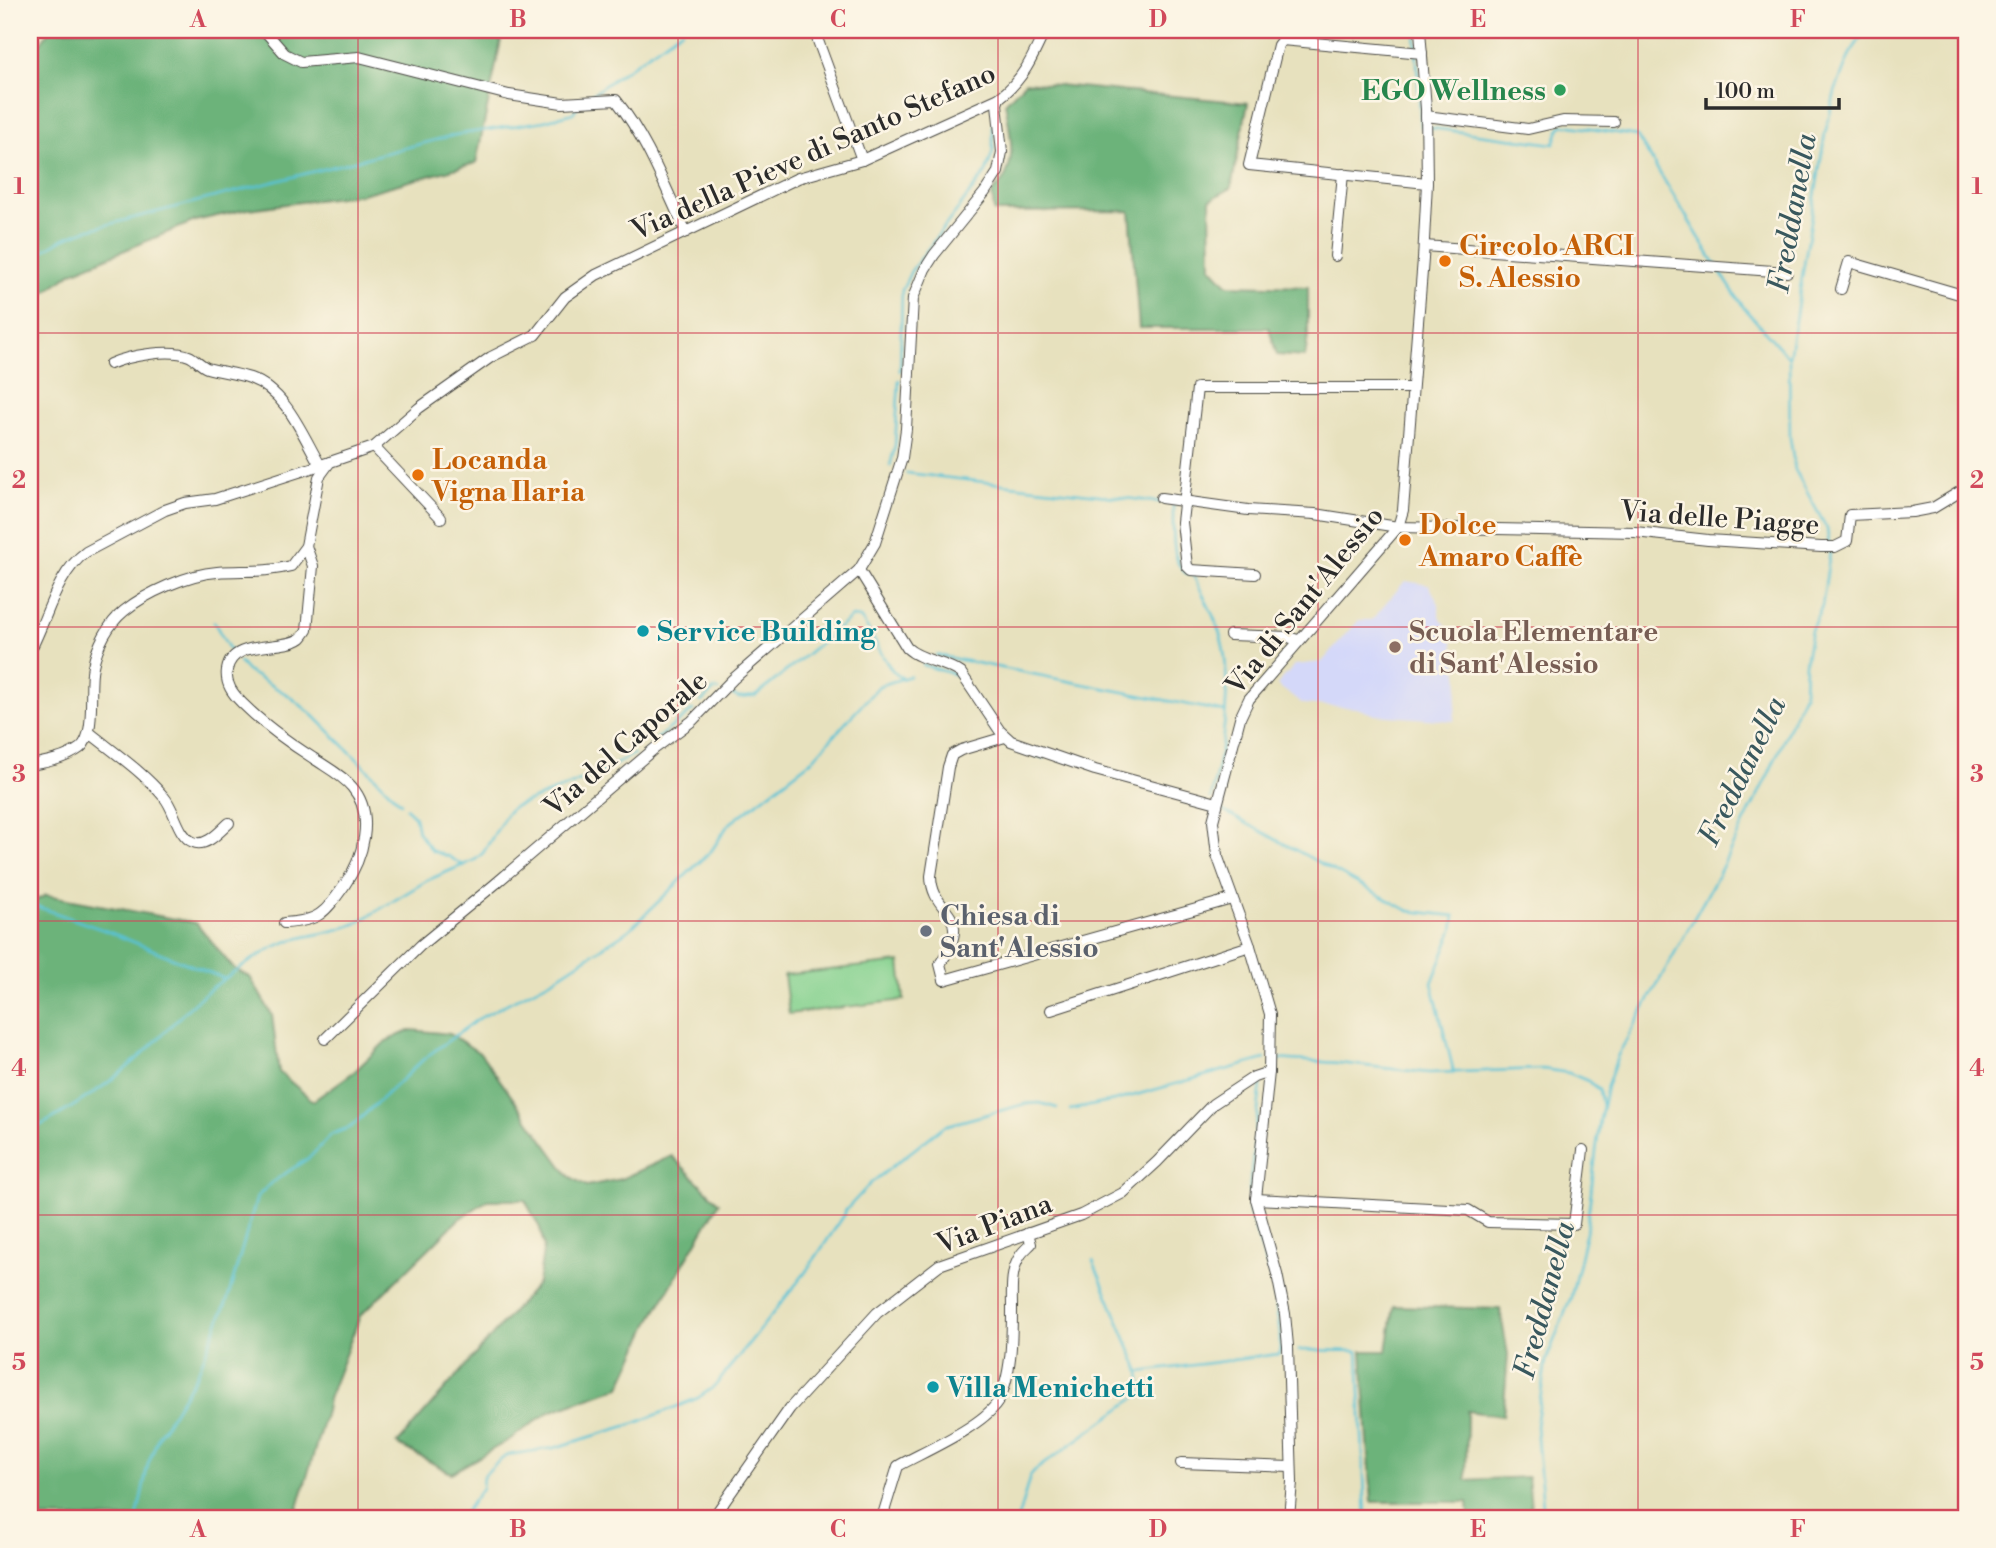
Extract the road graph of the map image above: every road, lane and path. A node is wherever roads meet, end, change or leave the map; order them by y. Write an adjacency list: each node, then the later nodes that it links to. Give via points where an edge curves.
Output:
1 (264, 30): 12 (street, via 285,54 301,62 359,57 522,97 562,103 616,100 651,157)
2 (814, 30): 9 (street)
3 (1045, 30): 6 (street, Via della Pieve di Santo Stefano, via 1024,74)
4 (1420, 30): 5 (street, Via di Sant'Alessio)
5 (1418, 52): 7 (street, Via di Sant'Alessio); 10 (street, via 1294,40 1282,40 1278,45 1250,165)
6 (999, 98): 9 (street, Via della Pieve di Santo Stefano); 28 (street, Via del Caporale, via 1002,152 998,172 934,255 913,298 902,458 874,543)
7 (1426, 116): 8 (street, via 1528,129 1563,121); 11 (street, Via di Sant'Alessio)
8 (1614, 122)
9 (862, 160): 12 (street, Via della Pieve di Santo Stefano, via 798,178)
10 (1343, 174): 11 (street); 14 (street)
11 (1427, 183): 13 (street, Via di Sant'Alessio)
12 (686, 232): 20 (street, Via della Pieve di Santo Stefano, via 587,281 565,297 535,335 491,356 418,408)
13 (1424, 246): 15 (street); 19 (street, Via di Sant'Alessio)
14 (1335, 256)
15 (1787, 272)
16 (1841, 289): 17 (street, via 1849,261)
17 (1966, 296)
18 (110, 365): 21 (street, via 142,355 189,355 205,367 252,379 287,407)
19 (1412, 388): 24 (street, via 1197,388); 26 (street, Via di Sant'Alessio)
20 (374, 447): 21 (street, Via della Pieve di Santo Stefano); 25 (street)
21 (325, 464): 27 (street); 32 (street, Via della Pieve di Santo Stefano, via 165,510 86,552 64,576)
22 (1966, 488): 26 (street, Via delle Piagge, via 1933,508 1850,514 1847,541 1835,547 1635,532)
23 (1161, 498): 24 (street, Via delle Piagge)
24 (1186, 502): 26 (street, Via delle Piagge); 29 (street, via 1182,522 1187,566)
25 (441, 518)
26 (1398, 527): 31 (street, Via di Sant'Alessio)
27 (306, 546): 33 (street, via 291,566 266,572 214,572 176,581 125,611 104,636 92,667); 39 (street, via 313,566 307,630 300,638 246,649 233,657 227,669 228,683 271,729 353,788 364,810 364,834 349,878 326,910 317,918)
28 (859, 570): 34 (street, via 907,648 961,673); 42 (street, Via del Caporale, via 733,679 692,721 421,945)
29 (1255, 574)
30 (1230, 635): 31 (street)
31 (1298, 640): 36 (street, Via di Sant'Alessio, via 1245,706)
32 (32, 647)
33 (90, 733): 35 (street, via 81,747 52,762); 37 (street, via 166,798 188,839 202,843)
34 (1005, 737): 36 (street, via 1095,770); 38 (street, via 961,750 952,755 948,767 931,876 934,893 951,914 955,935 940,964 944,980)
35 (30, 765)
36 (1213, 804): 38 (street, Via di Sant'Alessio, via 1217,855)
37 (229, 823)
38 (1232, 899): 40 (street, Via di Sant'Alessio)
39 (284, 923)
40 (1250, 946): 41 (street); 43 (street, Via di Sant'Alessio, via 1270,1014)
41 (1051, 1010)
42 (325, 1039)
43 (1269, 1072): 45 (street, Via di Sant'Alessio); 46 (street, Via Piana, via 1213,1104 1123,1193 1081,1215)
44 (1583, 1150): 45 (street, via 1574,1224 1488,1222 1468,1210)
45 (1256, 1199): 48 (street, Via di Sant'Alessio, via 1285,1314)
46 (1028, 1233): 49 (street, Via Piana, via 939,1265 877,1313 790,1408); 50 (street, via 1031,1244 1015,1266 1011,1351 997,1402 960,1432 898,1466)
47 (1181, 1463): 48 (street)
48 (1291, 1467): 51 (street, Via di Sant'Alessio)
49 (713, 1518)
50 (883, 1518)
51 (1289, 1518)

